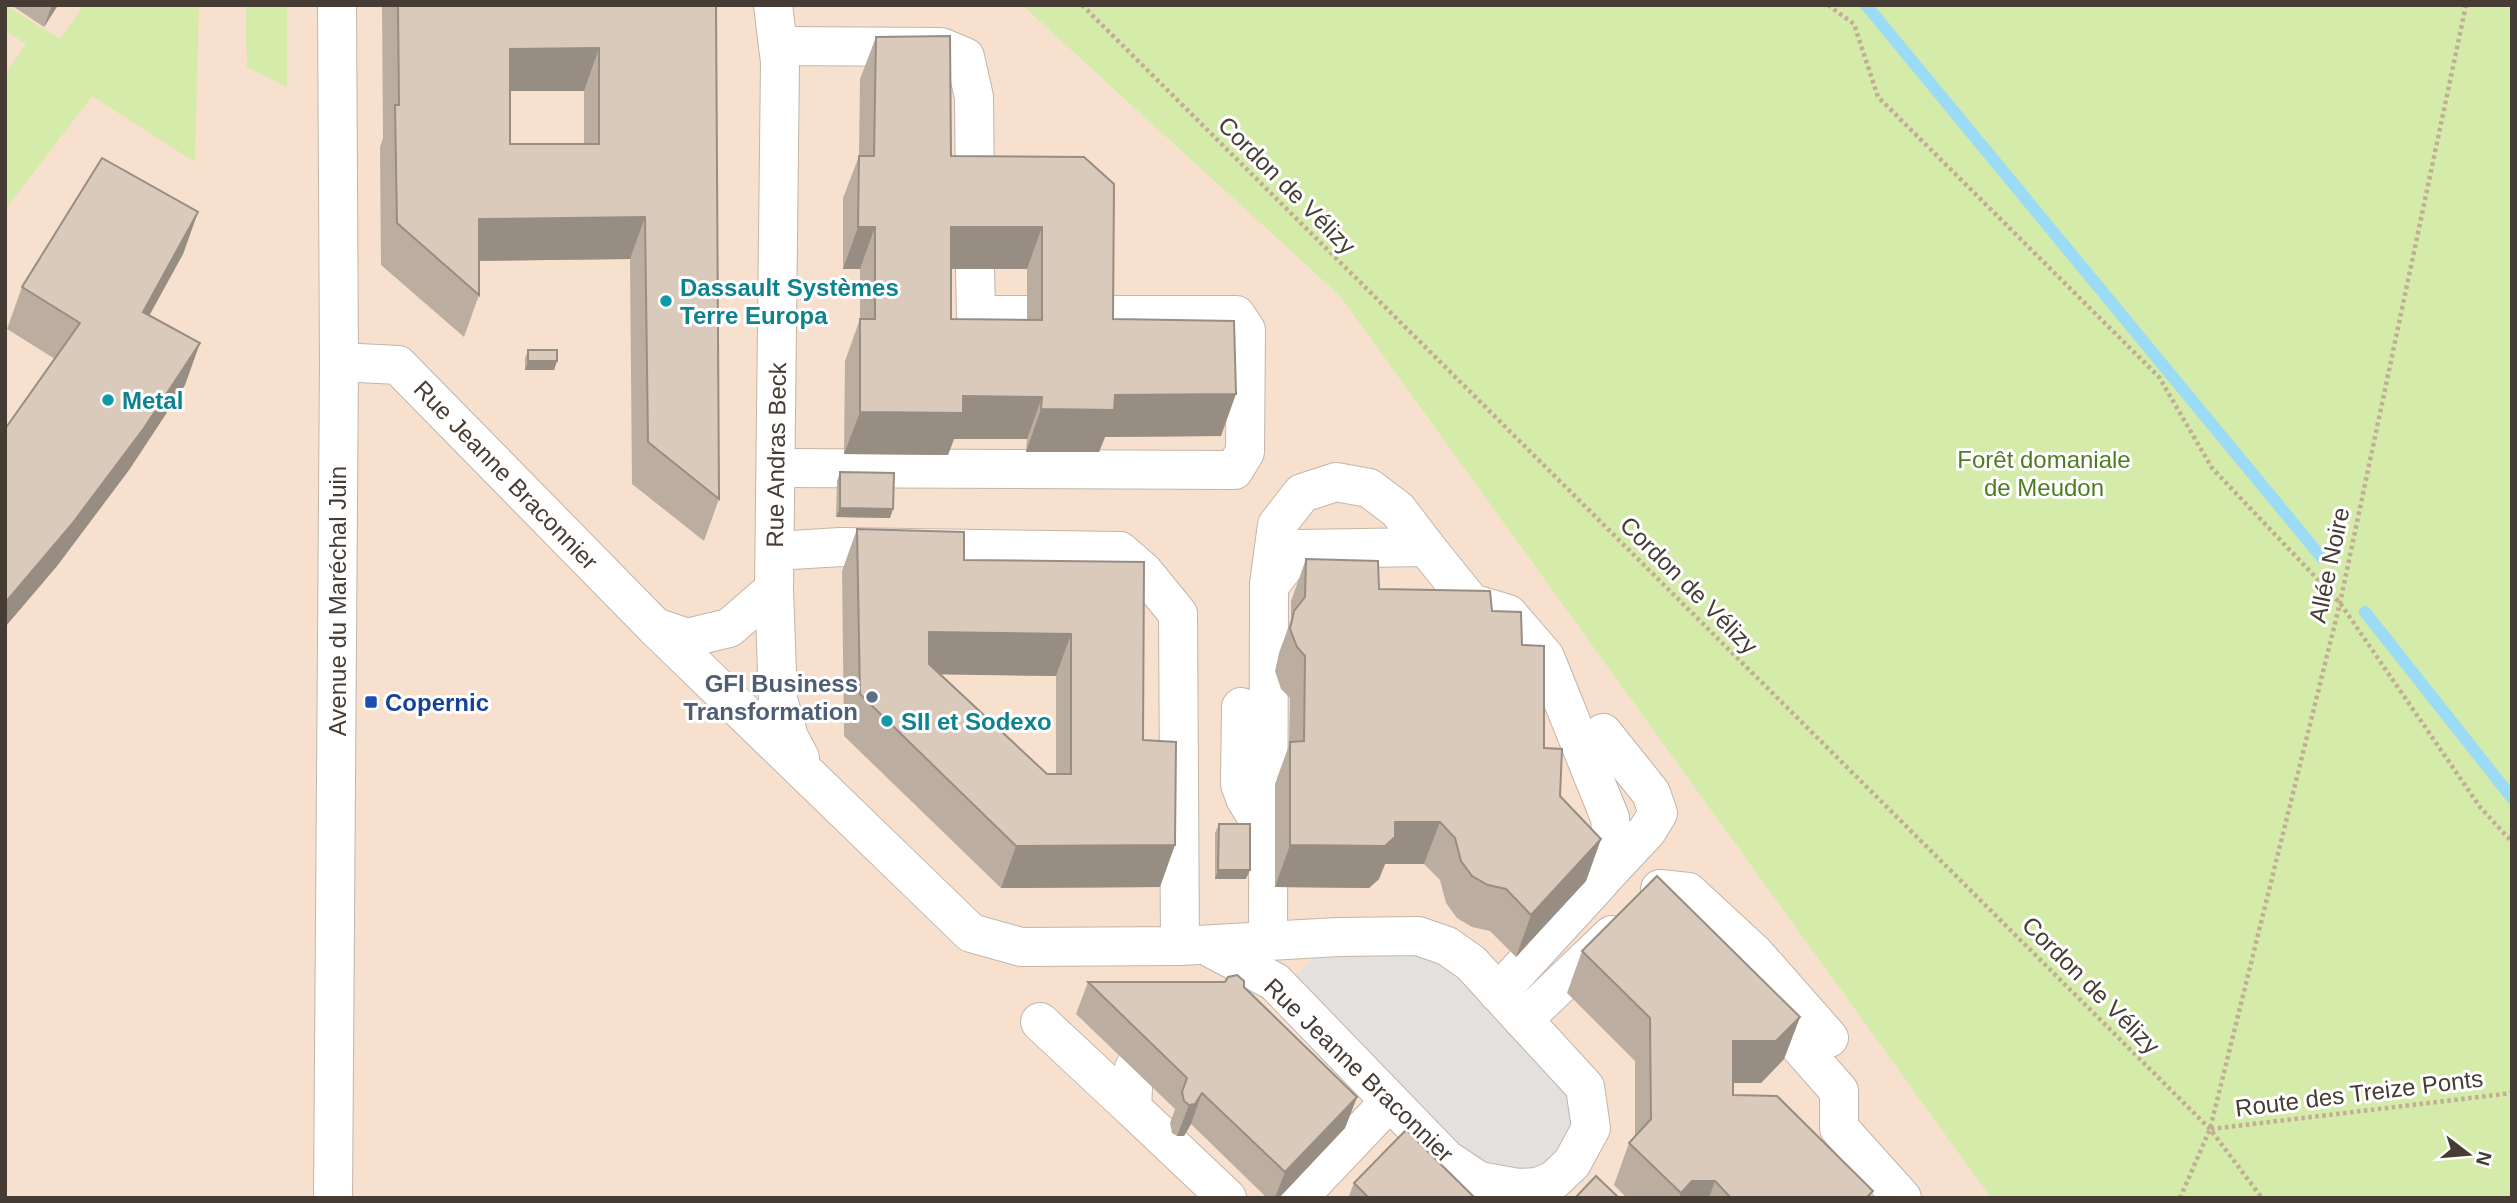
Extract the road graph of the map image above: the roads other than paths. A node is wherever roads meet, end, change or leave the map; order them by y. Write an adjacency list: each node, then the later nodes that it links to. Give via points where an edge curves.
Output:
1 (337, 5): 8 (street, Avenue du Maréchal Juin)
2 (773, 5): 3 (street, Rue Andras Beck)
3 (778, 46): 4 (street, via 941,47 965,57 974,97); 9 (street, Rue Andras Beck)
4 (975, 198)
5 (975, 270): 6 (street, via 976,315)
6 (1027, 315)
7 (1098, 315): 9 (street, via 1236,315 1246,330 1245,452 1234,470)
8 (340, 362): 14 (street, Rue Jeanne Braconnier, via 398,365); 34 (street, Avenue du Maréchal Juin)
9 (776, 468): 11 (street, Rue Andras Beck)
10 (1426, 547): 12 (street, via 1298,549); 12 (street, via 1398,510 1369,488 1336,482 1302,494 1277,525); 19 (street, via 1471,603 1508,614 1545,657 1609,818 1613,852)
11 (775, 551): 13 (street, Rue Andras Beck); 22 (street, via 841,547 1120,551 1143,571 1178,614)
12 (1269, 586): 18 (street)
13 (775, 589): 14 (street, Rue Jeanne Braconnier, via 729,628 687,638); 17 (street, Rue Andras Beck, via 778,700 789,737)
14 (655, 627): 17 (street, Rue Jeanne Braconnier)
15 (1241, 707): 18 (street, via 1240,784)
16 (1603, 733): 19 (street, via 1651,793 1658,813)
17 (807, 772): 23 (street, Rue Jeanne Braconnier, via 971,933 1021,947)
18 (1268, 836): 21 (street)
19 (1600, 882): 25 (street)
20 (1660, 889): 25 (street); 27 (street, via 1688,892 1755,954); 37 (street, via 1839,1091 1839,1128)
21 (1268, 941): 22 (street, Rue Jeanne Braconnier); 25 (street, Rue Jeanne Braconnier, via 1418,936 1447,946 1471,963)
22 (1193, 945): 23 (street, Rue Jeanne Braconnier); 29 (street, Rue Jeanne Braconnier, via 1275,982)
23 (1140, 946): 24 (street)
24 (1138, 987)
25 (1511, 1006): 33 (street, Rue Jeanne Braconnier, via 1585,1087 1591,1128)
26 (1040, 1023): 30 (street)
27 (1829, 1038)
28 (1134, 1068): 30 (street)
29 (1390, 1101): 31 (street, Rue Jeanne Braconnier); 36 (street)
30 (1132, 1108): 35 (street)
31 (1419, 1130): 32 (street); 33 (street, Rue Jeanne Braconnier, via 1446,1159 1479,1181 1518,1188)
32 (1391, 1159)
33 (1579, 1181)
34 (333, 1198)
35 (1227, 1198)
36 (1298, 1198)
37 (1902, 1198)

